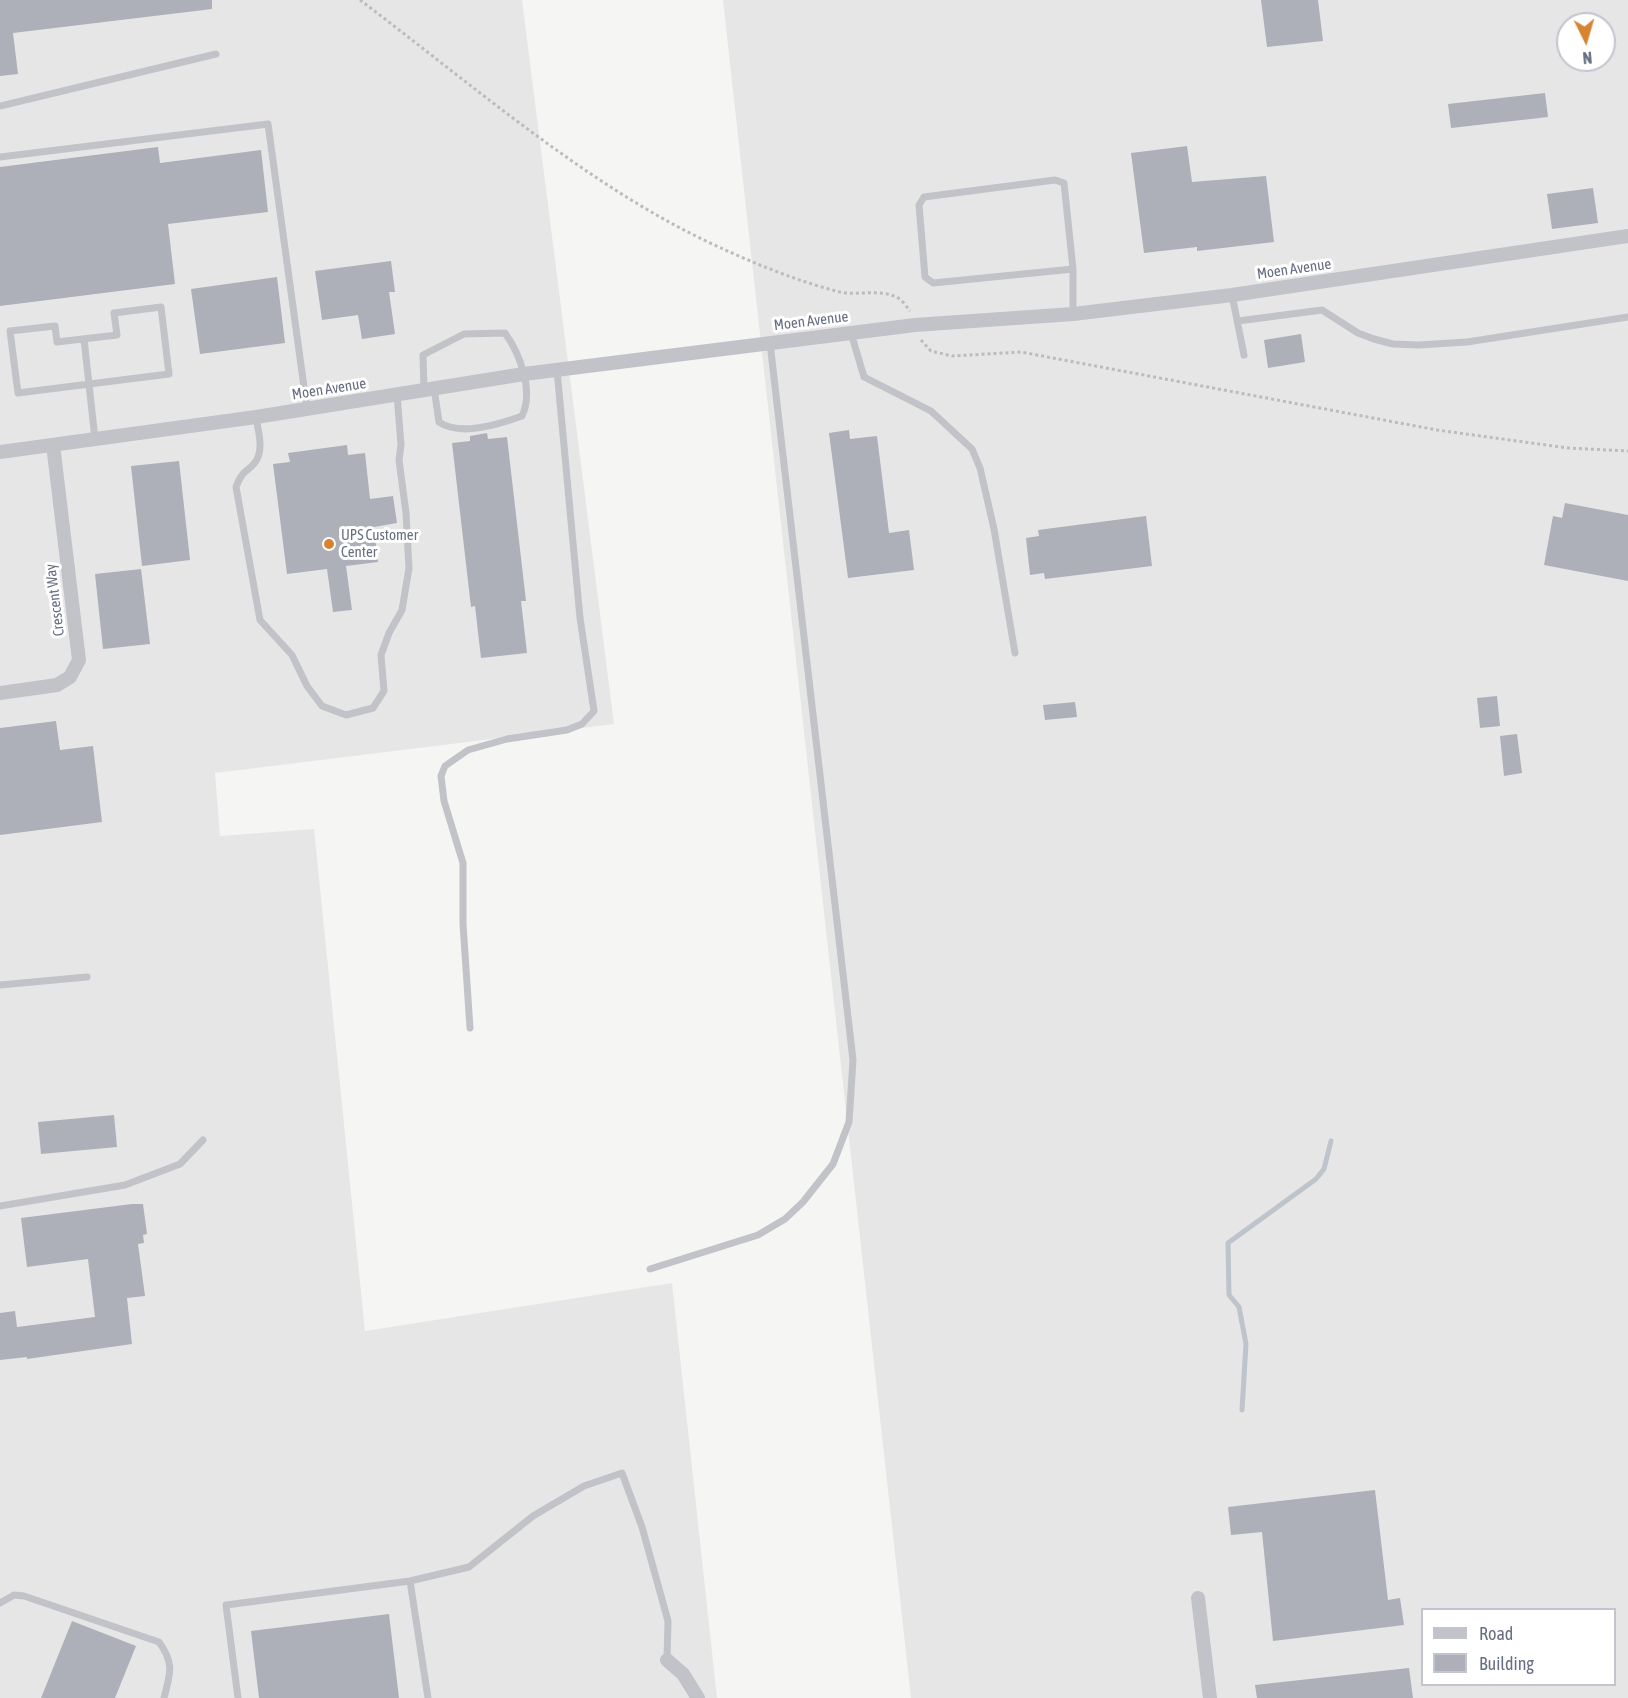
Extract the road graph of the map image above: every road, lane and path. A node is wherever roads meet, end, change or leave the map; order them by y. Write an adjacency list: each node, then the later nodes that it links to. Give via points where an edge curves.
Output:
1 (360, 0): 11 (path, via 578,163 653,212 721,248 812,283 843,292 877,291 898,297)
2 (216, 54): 3 (lane)
3 (0, 106)
4 (0, 157): 21 (lane, via 268,124)
5 (1628, 236): 7 (street, Moen Avenue)
6 (1073, 270): 6 (lane, via 1064,183 1055,180 924,197 919,205 926,277 933,283); 8 (lane)
7 (1232, 295): 8 (street, Moen Avenue); 10 (lane)
8 (1073, 314): 11 (street, Moen Avenue)
9 (1628, 317): 10 (lane, via 1467,342 1419,345 1393,345 1374,339 1322,310)
10 (1238, 321): 15 (lane)
11 (915, 325): 12 (street, Moen Avenue); 25 (path, via 931,351 952,356 1021,352 1437,430 1568,448)
12 (851, 333): 14 (street, Moen Avenue); 27 (lane, via 864,377 931,411 972,449 994,530)
13 (84, 339): 18 (lane); 18 (lane, via 57,342 55,326 10,331 18,393); 18 (lane, via 117,335 114,313 161,307 169,374)
14 (770, 343): 16 (street, Moen Avenue); 34 (lane, via 853,1060 849,1122 833,1164 803,1203 785,1219 758,1235)
15 (1244, 355)
16 (557, 370): 17 (street, Moen Avenue); 31 (lane, via 579,607 594,711 582,724 567,730 507,739 468,750 445,766 441,776 444,801 463,863)
17 (524, 374): 19 (street, Moen Avenue); 19 (lane, via 522,416 461,429 439,422); 19 (lane, via 518,351 505,333 465,334 423,355)
18 (88, 384): 23 (lane)
19 (429, 389): 20 (street, Moen Avenue)
20 (397, 394): 21 (street, Moen Avenue); 22 (lane, via 409,568 402,610 381,655 384,691 373,708 346,715 322,706 292,655 260,620 236,487 241,473 256,462 260,447)
21 (307, 409): 22 (street, Moen Avenue)
22 (256, 417): 23 (street, Moen Avenue)
23 (95, 439): 24 (street, Moen Avenue)
24 (53, 445): 26 (street, Moen Avenue); 28 (street, Crescent Way, via 79,660 70,677 57,685)
25 (1628, 451)
26 (0, 452)
27 (1015, 653)
28 (0, 693)
29 (87, 978): 30 (lane)
30 (0, 985)
31 (470, 1028)
32 (203, 1140): 33 (lane, via 180,1164 125,1185)
33 (0, 1206)
34 (650, 1269)
35 (410, 1581): 38 (lane, via 469,1567 533,1516 584,1486 622,1473 642,1527 668,1621); 40 (lane, via 226,1605); 41 (lane)
36 (1198, 1598): 43 (street)
37 (0, 1603): 39 (lane, via 14,1595 24,1596 159,1642 170,1656)
38 (667, 1660): 42 (street, via 683,1674)
39 (164, 1698)
40 (238, 1698)
41 (428, 1698)
42 (698, 1698)
43 (1210, 1698)

